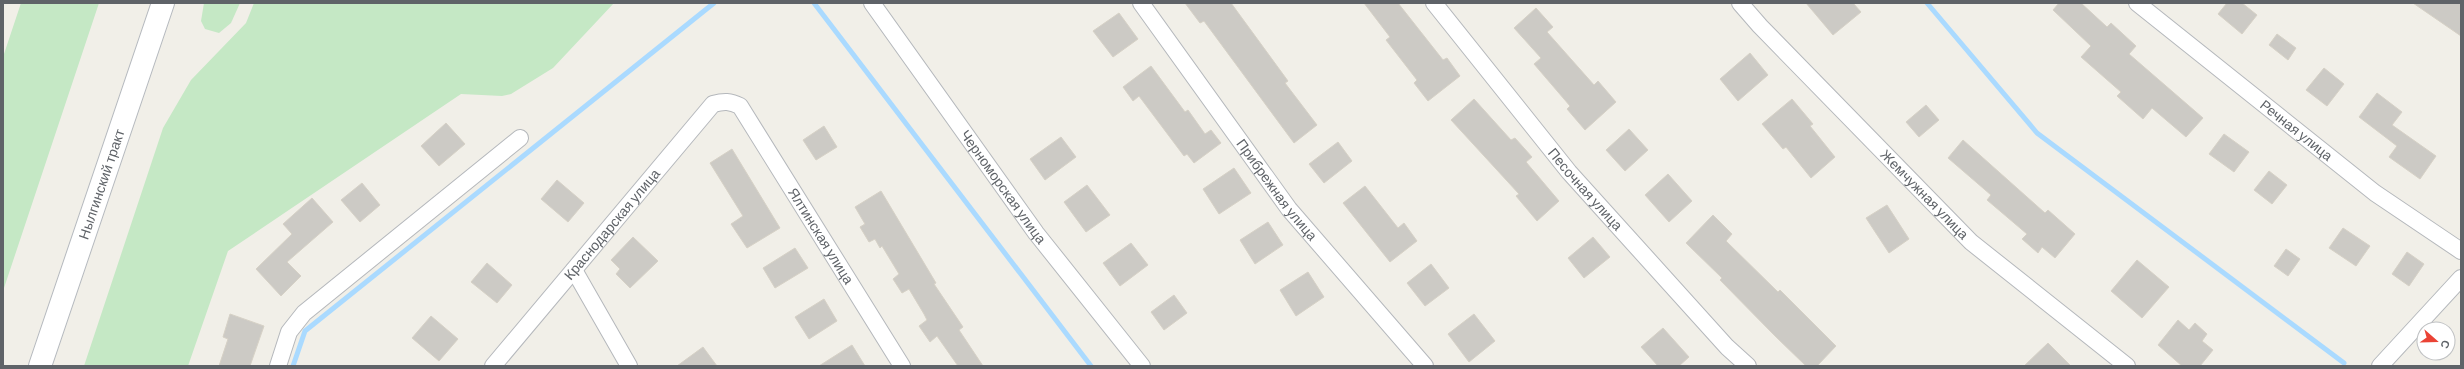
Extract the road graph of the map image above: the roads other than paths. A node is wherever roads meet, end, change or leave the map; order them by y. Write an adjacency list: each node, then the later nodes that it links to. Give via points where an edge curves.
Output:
1 (164, 3): 12 (main road, Нылгинский тракт)
2 (872, 3): 17 (street, Черноморская улица, via 1036,233)
3 (1141, 3): 18 (street, Прибрежная улица, via 1289,209)
4 (1434, 3): 19 (street, Песочная улица, via 1569,172 1727,347)
5 (1740, 3): 20 (street, Жемчужная улица, via 1971,242)
6 (2137, 3): 9 (street, Речная улица, via 2375,193)
7 (740, 106): 10 (street, Краснодарская улица, via 731,102 713,104); 16 (street, Ялтинская улица)
8 (520, 138): 13 (street, via 304,312 289,332)
9 (2461, 251)
10 (574, 270): 14 (street, Краснодарская улица); 15 (street)
11 (2461, 278): 21 (street)
12 (40, 366)
13 (278, 366)
14 (493, 366)
15 (629, 366)
16 (902, 366)
17 (1142, 366)
18 (1425, 366)
19 (1748, 366)
20 (2127, 366)
21 (2380, 366)

